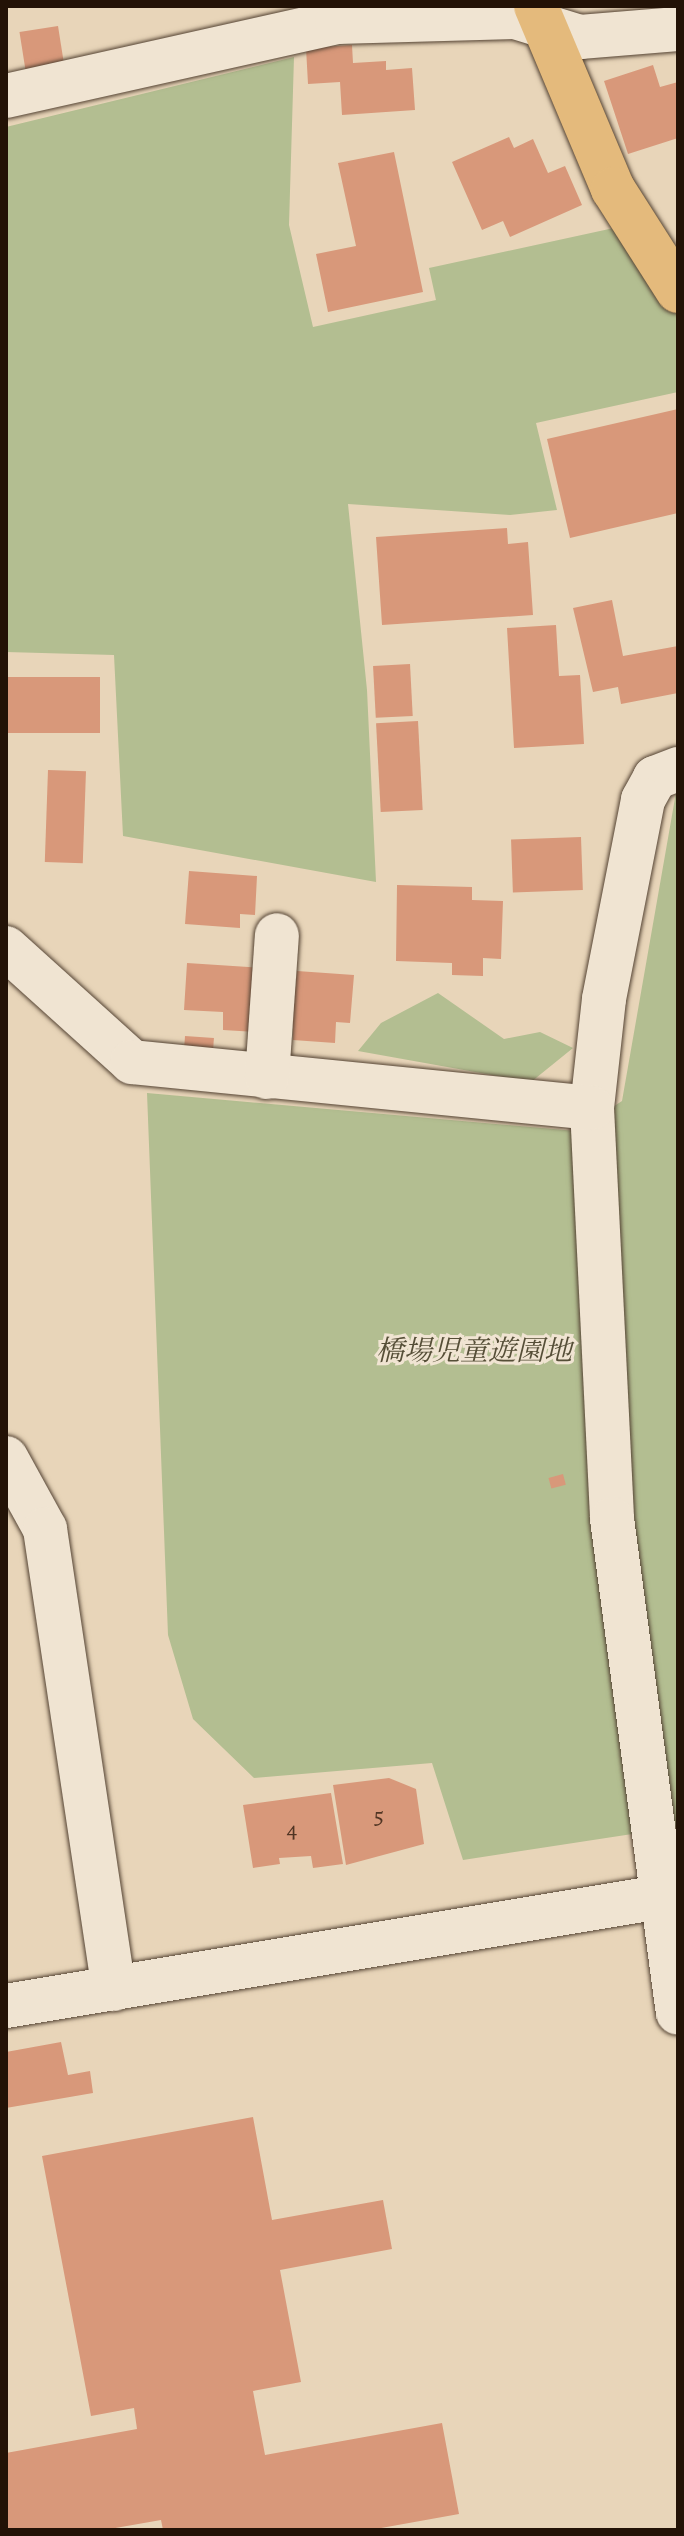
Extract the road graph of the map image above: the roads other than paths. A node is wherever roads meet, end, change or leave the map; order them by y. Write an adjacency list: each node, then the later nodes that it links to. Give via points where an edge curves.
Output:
1 (540, 15): 2 (street, via 580,37); 3 (street, via 337,22); 4 (main road, via 613,189)
2 (678, 29)
3 (6, 96)
4 (678, 291)
5 (678, 769): 9 (street, via 655,778 643,800 604,999)
6 (277, 935): 8 (street)
7 (6, 948): 8 (street, via 132,1062)
8 (267, 1077): 9 (street)
9 (592, 1108): 11 (street, via 612,1519)
10 (6, 1458): 12 (street, via 45,1529)
11 (670, 1897): 12 (street); 14 (street)
12 (114, 1989): 13 (street)
13 (6, 2006)
14 (678, 2013)

